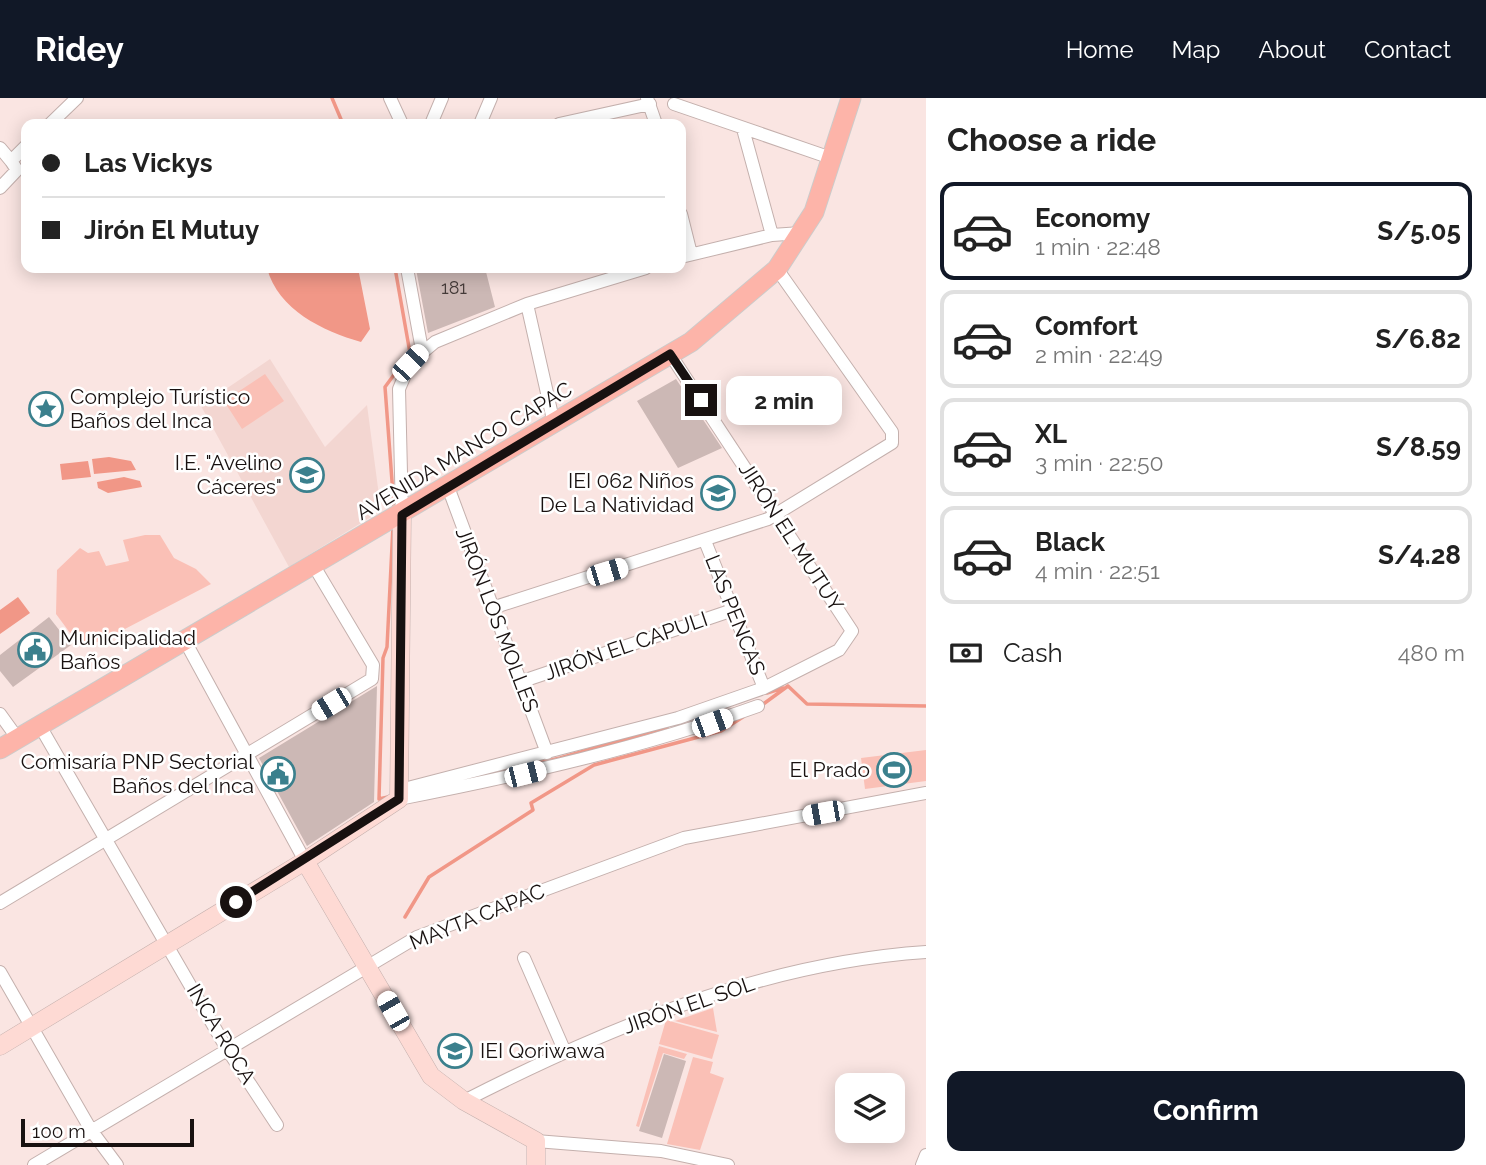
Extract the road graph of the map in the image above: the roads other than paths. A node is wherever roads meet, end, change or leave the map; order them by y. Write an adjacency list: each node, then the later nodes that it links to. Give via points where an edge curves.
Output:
1 (77, 98): 8 (street)
2 (390, 98): 9 (street)
3 (442, 98): 10 (street)
4 (491, 98): 11 (street)
5 (851, 98): 17 (main road, AVENIDA MANCO CAPAC)
6 (648, 101): 12 (street); 13 (street)
7 (674, 104): 14 (street)
8 (55, 119)
9 (400, 119)
10 (433, 119)
11 (482, 119)
12 (578, 119)
13 (654, 119)
14 (743, 129): 17 (street); 21 (street)
15 (0, 148): 18 (street)
16 (21, 151): 18 (street)
17 (831, 158): 20 (main road, AVENIDA MANCO CAPAC, via 814,212)
18 (11, 161): 19 (street, via 17,170)
19 (0, 188)
20 (801, 233): 21 (street); 23 (main road, AVENIDA MANCO CAPAC)
21 (772, 234): 22 (street)
22 (686, 256)
23 (777, 269): 28 (main road, AVENIDA MANCO CAPAC, via 691,342); 31 (street, via 894,438 888,447)
24 (408, 273): 27 (street)
25 (629, 273): 26 (street)
26 (527, 304): 27 (street); 29 (street)
27 (422, 350): 32 (street, via 403,374 399,389)
28 (670, 354): 29 (main road, AVENIDA MANCO CAPAC); 31 (street, JIRÓN EL MUTUY)
29 (554, 424): 30 (main road, AVENIDA MANCO CAPAC)
30 (447, 487): 32 (main road, AVENIDA MANCO CAPAC); 35 (street, JIRÓN LOS MOLLES)
31 (778, 514): 33 (street); 39 (street, JIRÓN EL MUTUY, via 852,631 839,650)
32 (396, 518): 34 (main road, AVENIDA MANCO CAPAC); 48 (street)
33 (705, 541): 35 (street); 36 (street, LAS PENCAS)
34 (314, 566): 37 (main road, AVENIDA MANCO CAPAC); 46 (street, via 373,664 372,679)
35 (492, 608): 38 (street, JIRÓN LOS MOLLES)
36 (733, 610): 38 (street, JIRÓN EL CAPULI); 39 (street, LAS PENCAS)
37 (185, 641): 42 (main road, AVENIDA MANCO CAPAC); 46 (street)
38 (520, 681): 45 (street, JIRÓN LOS MOLLES)
39 (764, 688): 45 (street, JIRÓN EL MUTUY, via 678,718)
40 (758, 706): 48 (street, via 651,742 550,768)
41 (0, 714): 43 (street)
42 (40, 726): 43 (main road, AVENIDA MANCO CAPAC); 49 (street, INCA ROCA)
43 (18, 739): 44 (main road, AVENIDA MANCO CAPAC)
44 (0, 749)
45 (547, 753): 48 (street, JIRÓN EL MUTUY)
46 (248, 754): 49 (street); 50 (street)
47 (926, 793): 55 (street, MAYTA CAPAC, via 684,838 417,937)
48 (400, 794): 50 (street)
49 (105, 841): 51 (street); 52 (street, INCA ROCA)
50 (305, 860): 52 (street); 55 (street)
51 (0, 903)
52 (168, 942): 57 (street); 59 (street, INCA ROCA)
53 (926, 952): 60 (street, JIRÓN EL SOL, via 816,965 654,1013)
54 (524, 958): 60 (street)
55 (368, 968): 59 (street, MAYTA CAPAC); 61 (street, via 431,1076)
56 (0, 972): 57 (street)
57 (31, 1027): 58 (street); 63 (street)
58 (0, 1045)
59 (227, 1049): 62 (street, INCA ROCA); 63 (street, MAYTA CAPAC)
60 (565, 1052): 61 (street, JIRÓN EL SOL)
61 (464, 1101): 64 (street)
62 (277, 1125)
63 (91, 1130): 66 (street, MAYTA CAPAC); 67 (street)
64 (536, 1141): 68 (street); 69 (street, via 661,1151)
65 (926, 1155): 70 (street)
66 (34, 1165)
67 (117, 1165)
68 (536, 1165)
69 (727, 1165)
70 (922, 1165)

